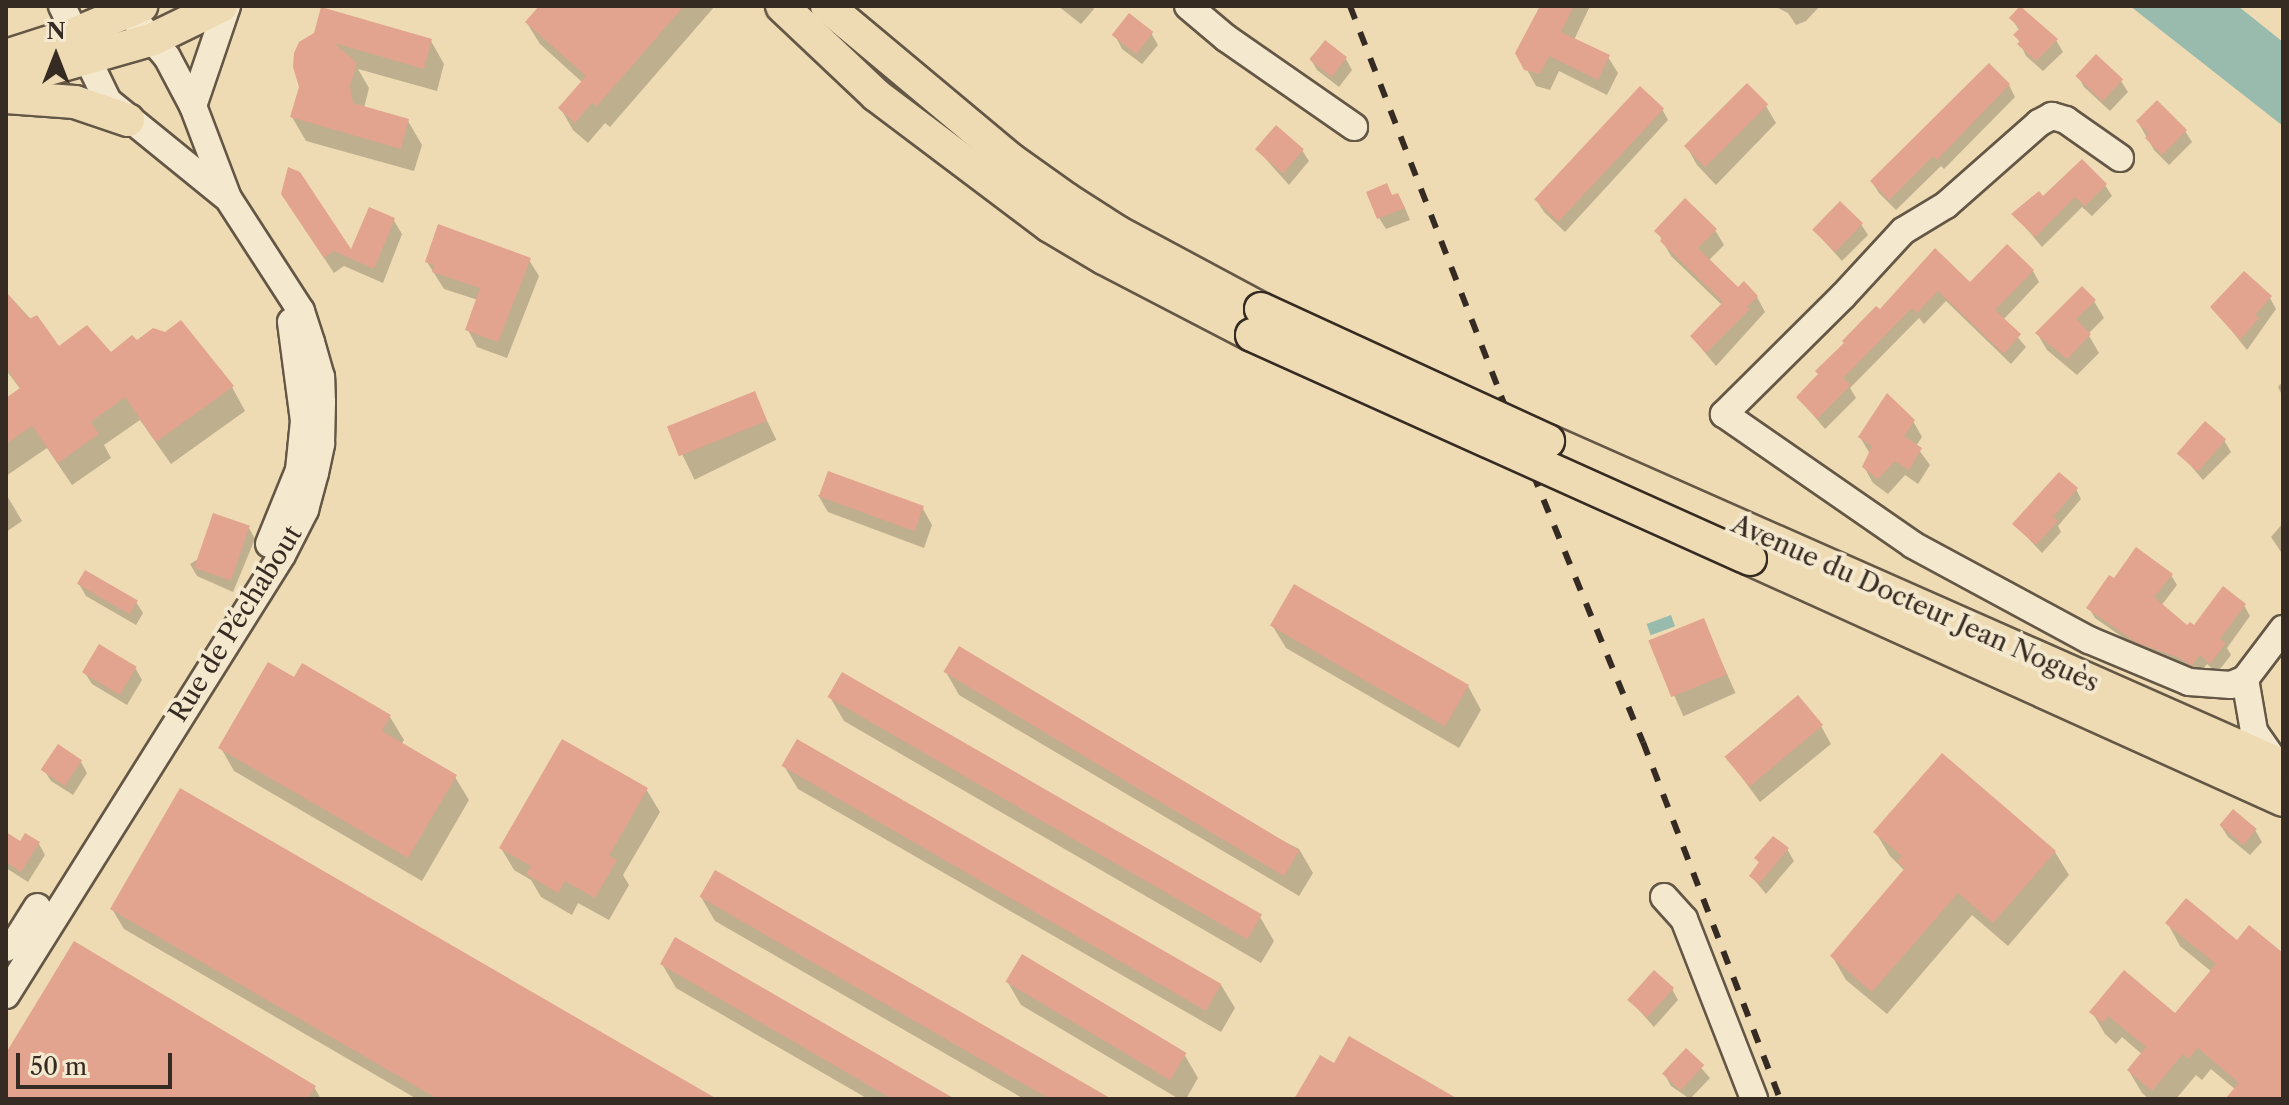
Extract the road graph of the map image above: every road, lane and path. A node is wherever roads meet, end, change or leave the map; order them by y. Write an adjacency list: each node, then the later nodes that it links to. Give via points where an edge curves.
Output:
1 (221, 6): 8 (main road)
2 (227, 6): 12 (street)
3 (782, 6): 18 (main road, via 876,95 1050,226 1104,258)
4 (827, 6): 18 (main road, via 1010,159)
5 (1188, 6): 14 (street)
6 (131, 8): 7 (main road); 8 (street, Rue de Péchabout)
7 (70, 27): 8 (main road); 9 (main road, via 40,46); 10 (main road); 13 (street, via 108,101)
8 (153, 39): 12 (street, Rue de Péchabout)
9 (6, 56)
10 (6, 81)
11 (6, 97): 13 (main road, via 75,102)
12 (193, 106): 16 (street, Rue de Péchabout)
13 (128, 120): 16 (street)
14 (1354, 127)
15 (2120, 158): 21 (street, via 2066,120 2052,116 2039,123 1946,205 1903,231 1724,414 1913,545 2089,640 2189,682 2231,685)
16 (228, 198): 17 (street, Rue de Péchabout)
17 (286, 287): 25 (street, via 304,421 299,470 283,515 228,615 16,941); 26 (street, Rue de Péchabout, via 301,311 321,377 321,444 305,510 282,555)
18 (1256, 322): 19 (main road, Avenue du Docteur Jean Noguès, bridge, via 1548,441); 19 (main road, Avenue du Docteur Jean Noguès, bridge, via 1750,559)
19 (1900, 612): 22 (main road, Avenue du Docteur Jean Noguès); 23 (main road, Avenue du Docteur Jean Noguès)
20 (2283, 629): 21 (street)
21 (2245, 679): 22 (street, via 2254,731)
22 (2280, 765)
23 (2283, 800)
24 (1664, 897): 27 (street, via 1684,919)
25 (6, 948)
26 (6, 995)
27 (1754, 1099)

